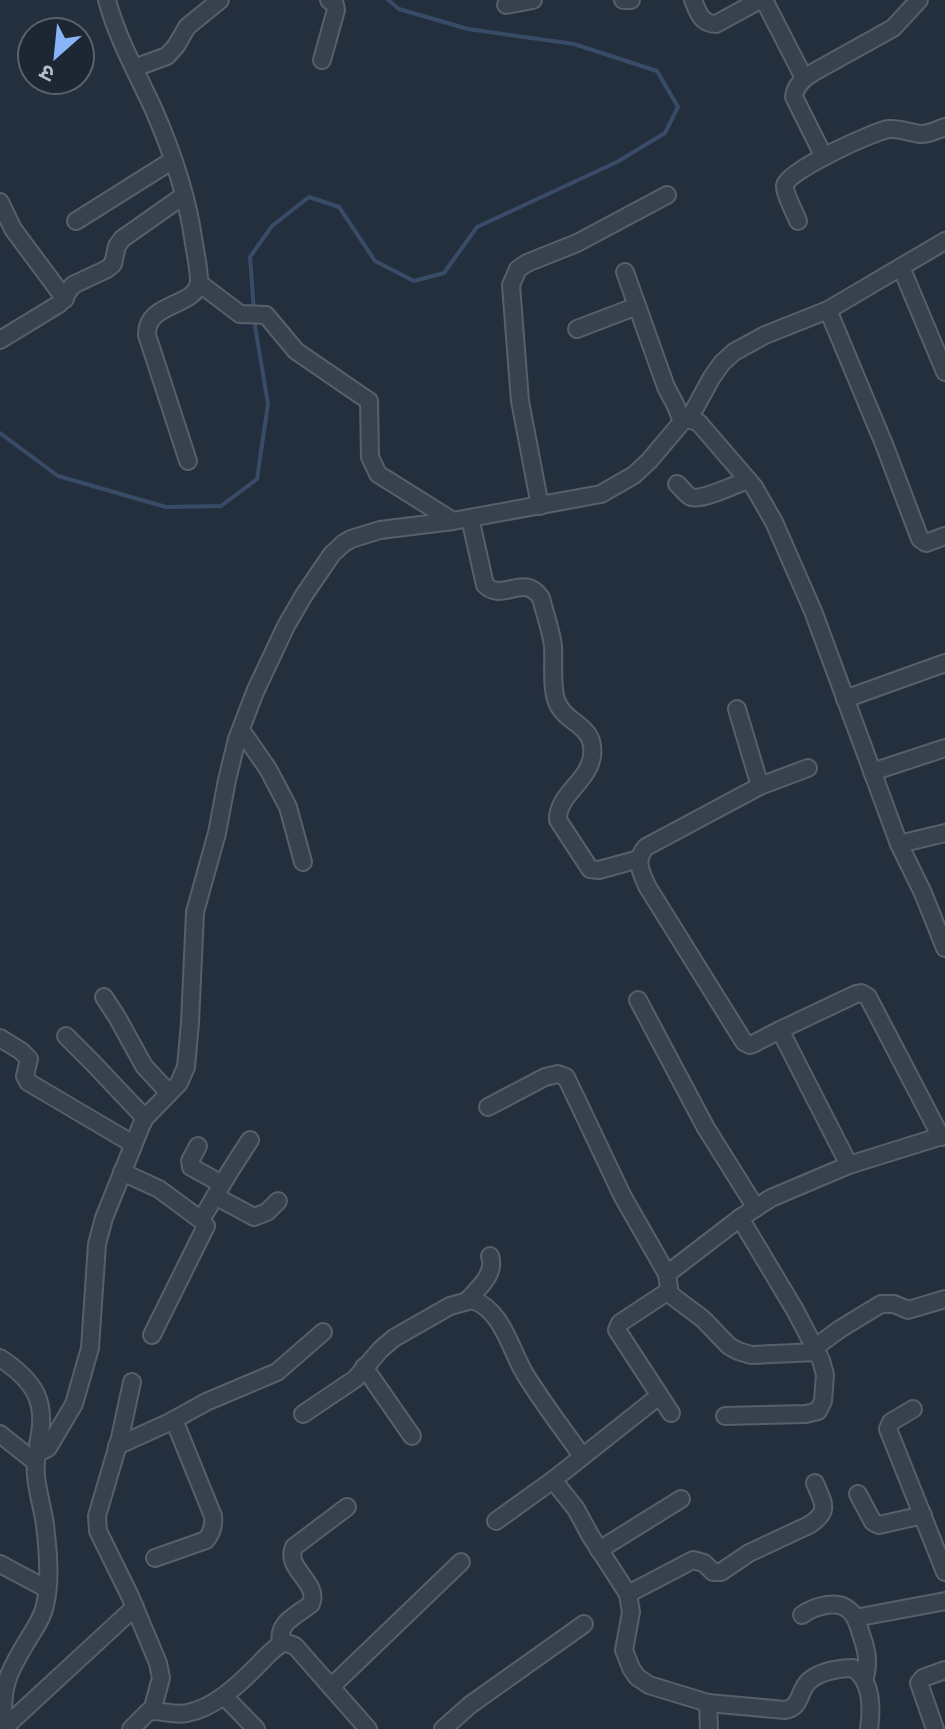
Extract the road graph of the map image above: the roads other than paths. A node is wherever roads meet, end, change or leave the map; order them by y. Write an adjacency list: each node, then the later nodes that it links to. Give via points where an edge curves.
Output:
1 (107, 0): 12 (street)
2 (220, 0): 12 (street, via 187,27 167,56)
3 (329, 0): 11 (street, via 336,10)
4 (533, 0): 10 (street)
5 (623, 0): 6 (street)
6 (631, 0)
7 (693, 0): 8 (street, via 700,17 716,24)
8 (762, 0): 13 (street)
9 (917, 1): 13 (street, via 893,28)
10 (506, 5)
11 (322, 60)
12 (134, 68): 16 (street)
13 (804, 78): 15 (street, via 794,97)
14 (945, 127): 15 (street, via 923,133 880,131)
15 (824, 157): 21 (street, via 787,180)
16 (173, 160): 18 (street); 20 (street)
17 (667, 195): 36 (street, via 527,263 514,276 520,401)
18 (183, 196): 25 (street); 26 (street, via 122,239 113,264 73,285)
19 (0, 202): 26 (street, via 13,229)
20 (76, 221)
21 (798, 221)
22 (945, 241): 23 (street)
23 (901, 267): 28 (street); 31 (street)
24 (625, 272): 27 (street)
25 (199, 283): 33 (street, via 194,293 154,316 147,328); 38 (street, via 240,314 266,315 296,351 369,401 370,457 378,474)
26 (65, 299): 30 (street)
27 (637, 306): 29 (street); 32 (street, via 662,377)
28 (828, 310): 32 (street, via 734,352); 39 (street, via 920,539 926,543)
29 (577, 329)
30 (0, 340)
31 (945, 372)
32 (685, 421): 34 (street, via 699,423); 36 (street, via 634,475 610,490)
33 (188, 461)
34 (748, 480): 35 (street, via 694,498); 41 (street, via 774,522)
35 (677, 484)
36 (540, 506): 37 (street)
37 (470, 518): 38 (street); 50 (street, via 488,589 526,587 541,598 557,703 590,739 591,763 560,807 558,820 590,869)
38 (453, 521): 43 (street, via 380,530 339,547 286,626)
39 (945, 536)
40 (945, 663): 41 (street)
41 (845, 699): 46 (street)
42 (737, 709): 47 (street)
43 (241, 730): 51 (street, via 288,807); 58 (street, via 195,912 186,1067)
44 (945, 748): 46 (street)
45 (808, 768): 47 (street)
46 (872, 772): 49 (street)
47 (760, 786): 50 (street, via 646,847)
48 (945, 833): 49 (street)
49 (899, 844): 52 (street)
50 (639, 859): 55 (street, via 647,886 744,1042 753,1044)
51 (303, 862)
52 (943, 937)
53 (104, 997): 58 (street, via 144,1066)
54 (638, 1000): 69 (street, via 706,1128)
55 (780, 1030): 61 (street, via 865,994); 65 (street)
56 (66, 1036): 60 (street)
57 (0, 1038): 63 (street, via 29,1059 28,1082)
58 (169, 1093): 60 (street)
59 (488, 1107): 73 (street, via 545,1077 566,1077 623,1197)
60 (145, 1118): 63 (street)
61 (943, 1136): 65 (street)
62 (250, 1140): 67 (street)
63 (133, 1144): 66 (street)
64 (198, 1146): 67 (street, via 191,1167)
65 (849, 1165): 69 (street)
66 (122, 1172): 71 (street, via 159,1189); 92 (street, via 97,1244 90,1348 74,1404 51,1444)
67 (218, 1190): 68 (street, via 254,1217); 71 (street)
68 (278, 1201)
69 (756, 1208): 70 (street)
70 (740, 1218): 73 (street); 79 (street)
71 (201, 1220): 78 (street, via 205,1231)
72 (490, 1256): 76 (street, via 490,1272)
73 (667, 1274): 74 (street)
74 (667, 1292): 79 (street, via 738,1351 751,1355); 83 (street, via 617,1330)
75 (945, 1299): 79 (street, via 908,1310 881,1304)
76 (468, 1300): 81 (street, via 394,1338); 93 (street, via 485,1307 503,1329 524,1373)
77 (323, 1332): 88 (street, via 277,1372)
78 (152, 1335)
79 (816, 1350): 87 (street, via 825,1375 818,1411)
80 (0, 1358): 92 (street, via 26,1379 40,1402)
81 (364, 1367): 86 (street); 90 (street)
82 (132, 1382): 91 (street)
83 (659, 1396): 85 (street); 93 (street)
84 (913, 1409): 99 (street, via 888,1429)
85 (671, 1413)
86 (303, 1414)
87 (725, 1416)
88 (174, 1420): 91 (street); 103 (street, via 214,1522 206,1540)
89 (0, 1434): 92 (street)
90 (412, 1436)
91 (117, 1446): 110 (street, via 97,1524)
92 (37, 1454): 107 (street)
93 (582, 1456): 94 (street)
94 (553, 1480): 100 (street); 102 (street)
95 (815, 1483): 108 (street, via 824,1510 809,1525 721,1572 693,1560)
96 (858, 1494): 99 (street, via 879,1525)
97 (681, 1499): 102 (street)
98 (347, 1507): 114 (street, via 291,1551 314,1599 282,1627)
99 (923, 1515): 101 (street)
100 (496, 1521)
101 (938, 1531): 106 (street)
102 (599, 1550): 108 (street)
103 (155, 1558)
104 (461, 1562): 117 (street)
105 (0, 1564): 107 (street)
106 (945, 1572)
107 (47, 1589): 121 (street, via 38,1623 5,1678)
108 (628, 1594): 119 (street, via 631,1612 624,1650 637,1677)
109 (945, 1601): 112 (street)
110 (135, 1607): 120 (street, via 160,1671); 121 (street)
111 (802, 1615): 112 (street, via 835,1605)
112 (855, 1618): 116 (street, via 868,1652)
113 (584, 1624): 125 (street)
114 (281, 1643): 117 (street, via 295,1646); 118 (street)
115 (945, 1670): 128 (street, via 919,1683)
116 (865, 1678): 119 (street, via 853,1668 823,1673 807,1683 796,1706 785,1710); 127 (street)
117 (331, 1687): 124 (street)
118 (224, 1696): 120 (street, via 187,1713); 123 (street)
119 (708, 1703): 126 (street)
120 (152, 1711): 122 (street)
121 (3, 1723)
122 (131, 1729)
123 (256, 1729)
124 (368, 1729)
125 (443, 1729)
126 (709, 1729)
127 (869, 1729)
128 (935, 1729)

